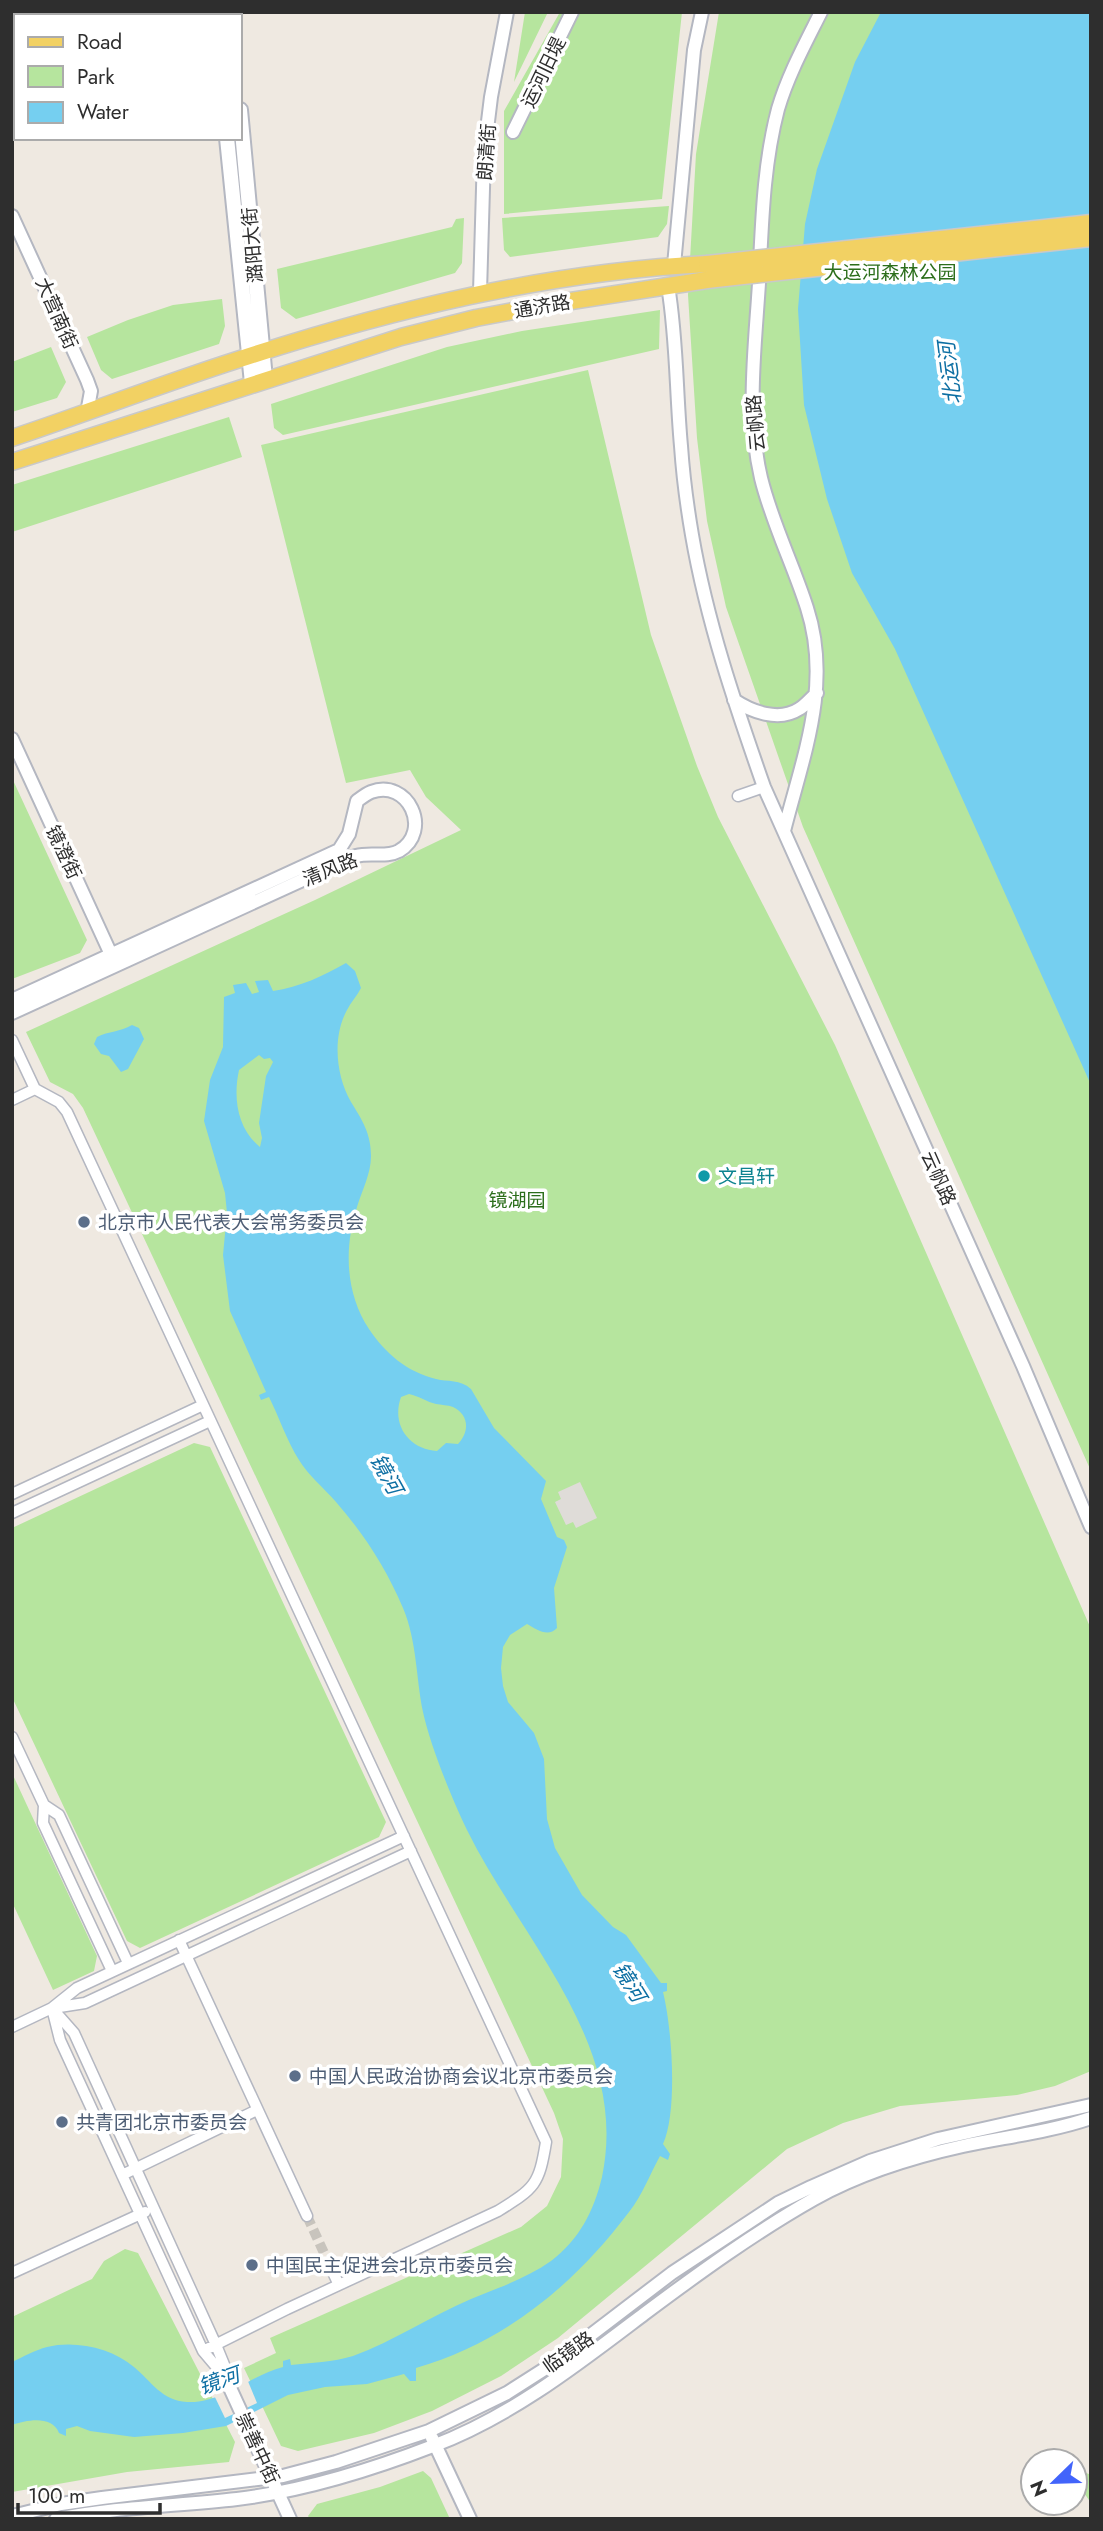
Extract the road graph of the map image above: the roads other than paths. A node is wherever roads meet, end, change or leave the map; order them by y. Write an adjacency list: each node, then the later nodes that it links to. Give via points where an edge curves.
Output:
1 (507, 12): 14 (street, 朗清街, via 484,154)
2 (572, 12): 5 (street, 运河旧堤)
3 (702, 12): 11 (street, via 694,50)
4 (821, 12): 20 (street, 云帆路, via 795,63 768,159 752,384 761,478 807,608 818,659)
5 (513, 132)
6 (227, 140): 15 (main road, 潞阳大街)
7 (242, 140): 15 (main road, 潞阳大街)
8 (12, 216): 17 (street, 大营南街, via 87,380 91,391)
9 (1091, 222): 12 (main road, 通济路, bridge)
10 (1091, 237): 12 (main road, 通济路, bridge)
11 (674, 265): 12 (main road, 通济路); 14 (main road, 通济路)
12 (707, 272): 13 (main road, 通济路)
13 (668, 286): 16 (main road, 通济路, via 476,318); 21 (street, 云帆路, via 693,536)
14 (480, 292): 15 (main road, 通济路)
15 (256, 354): 16 (main road, 潞阳大街); 17 (main road, 通济路)
16 (258, 381): 19 (main road, 通济路)
17 (86, 413): 18 (main road, 通济路)
18 (12, 438)
19 (12, 462)
20 (817, 693): 21 (street, via 798,710 780,716 747,709); 25 (street, 云帆路, via 812,729)
21 (734, 700): 23 (street, 云帆路)
22 (12, 739): 26 (street, 镜澄街)
23 (764, 787): 24 (street); 25 (street, 云帆路)
24 (738, 796)
25 (784, 831): 36 (street, 云帆路)
26 (114, 960): 26 (street, 清风路, via 356,856 400,850 416,828 414,810 404,796 388,790 371,792 357,801 340,850); 27 (street, 清风路); 28 (street, 清风路)
27 (12, 1000)
28 (12, 1013)
29 (12, 1040): 30 (street)
30 (35, 1089): 31 (street); 32 (street, via 67,1112)
31 (12, 1100)
32 (203, 1405): 33 (street); 34 (street)
33 (210, 1420): 35 (street); 39 (street)
34 (12, 1494)
35 (12, 1513)
36 (1091, 1527)
37 (12, 1737): 38 (street)
38 (44, 1805): 43 (street, via 59,1815); 44 (street, via 43,1823)
39 (404, 1836): 40 (street); 41 (street)
40 (411, 1852): 42 (street); 57 (street, via 546,2142 541,2171 528,2193)
41 (179, 1940): 42 (street); 43 (street)
42 (186, 1956): 45 (street, via 85,2003); 48 (street)
43 (128, 1964): 44 (street)
44 (112, 1971): 45 (street, via 77,1987)
45 (52, 2008): 46 (street); 50 (street, via 74,2034); 51 (street, via 60,2040)
46 (12, 2027)
47 (1091, 2105): 61 (street, 临镜路, via 938,2139 870,2161 778,2203 672,2273 554,2363)
48 (257, 2110): 50 (street); 54 (street)
49 (1091, 2118): 62 (street, 临镜路, via 908,2161 818,2197 691,2279 552,2383)
50 (135, 2168): 51 (street); 52 (street)
51 (122, 2175): 53 (street)
52 (154, 2208): 53 (street); 58 (street)
53 (140, 2214): 56 (street); 59 (street)
54 (307, 2216)
55 (330, 2266): 57 (street)
56 (12, 2273)
57 (339, 2285): 58 (street)
58 (216, 2345): 59 (street); 60 (street)
59 (203, 2351): 60 (street)
60 (225, 2377): 63 (street, 崇善中街)
61 (429, 2431): 62 (street); 63 (street, 临镜路)
62 (435, 2445): 64 (street, 临镜路); 69 (street)
63 (271, 2477): 64 (street, 崇善中街); 65 (street, 临镜路)
64 (278, 2491): 65 (street, 临镜路); 68 (street, 崇善中街)
65 (76, 2512): 66 (street, 临镜路); 67 (street, 临镜路)
66 (12, 2516)
67 (56, 2519)
68 (290, 2519)
69 (470, 2519)

